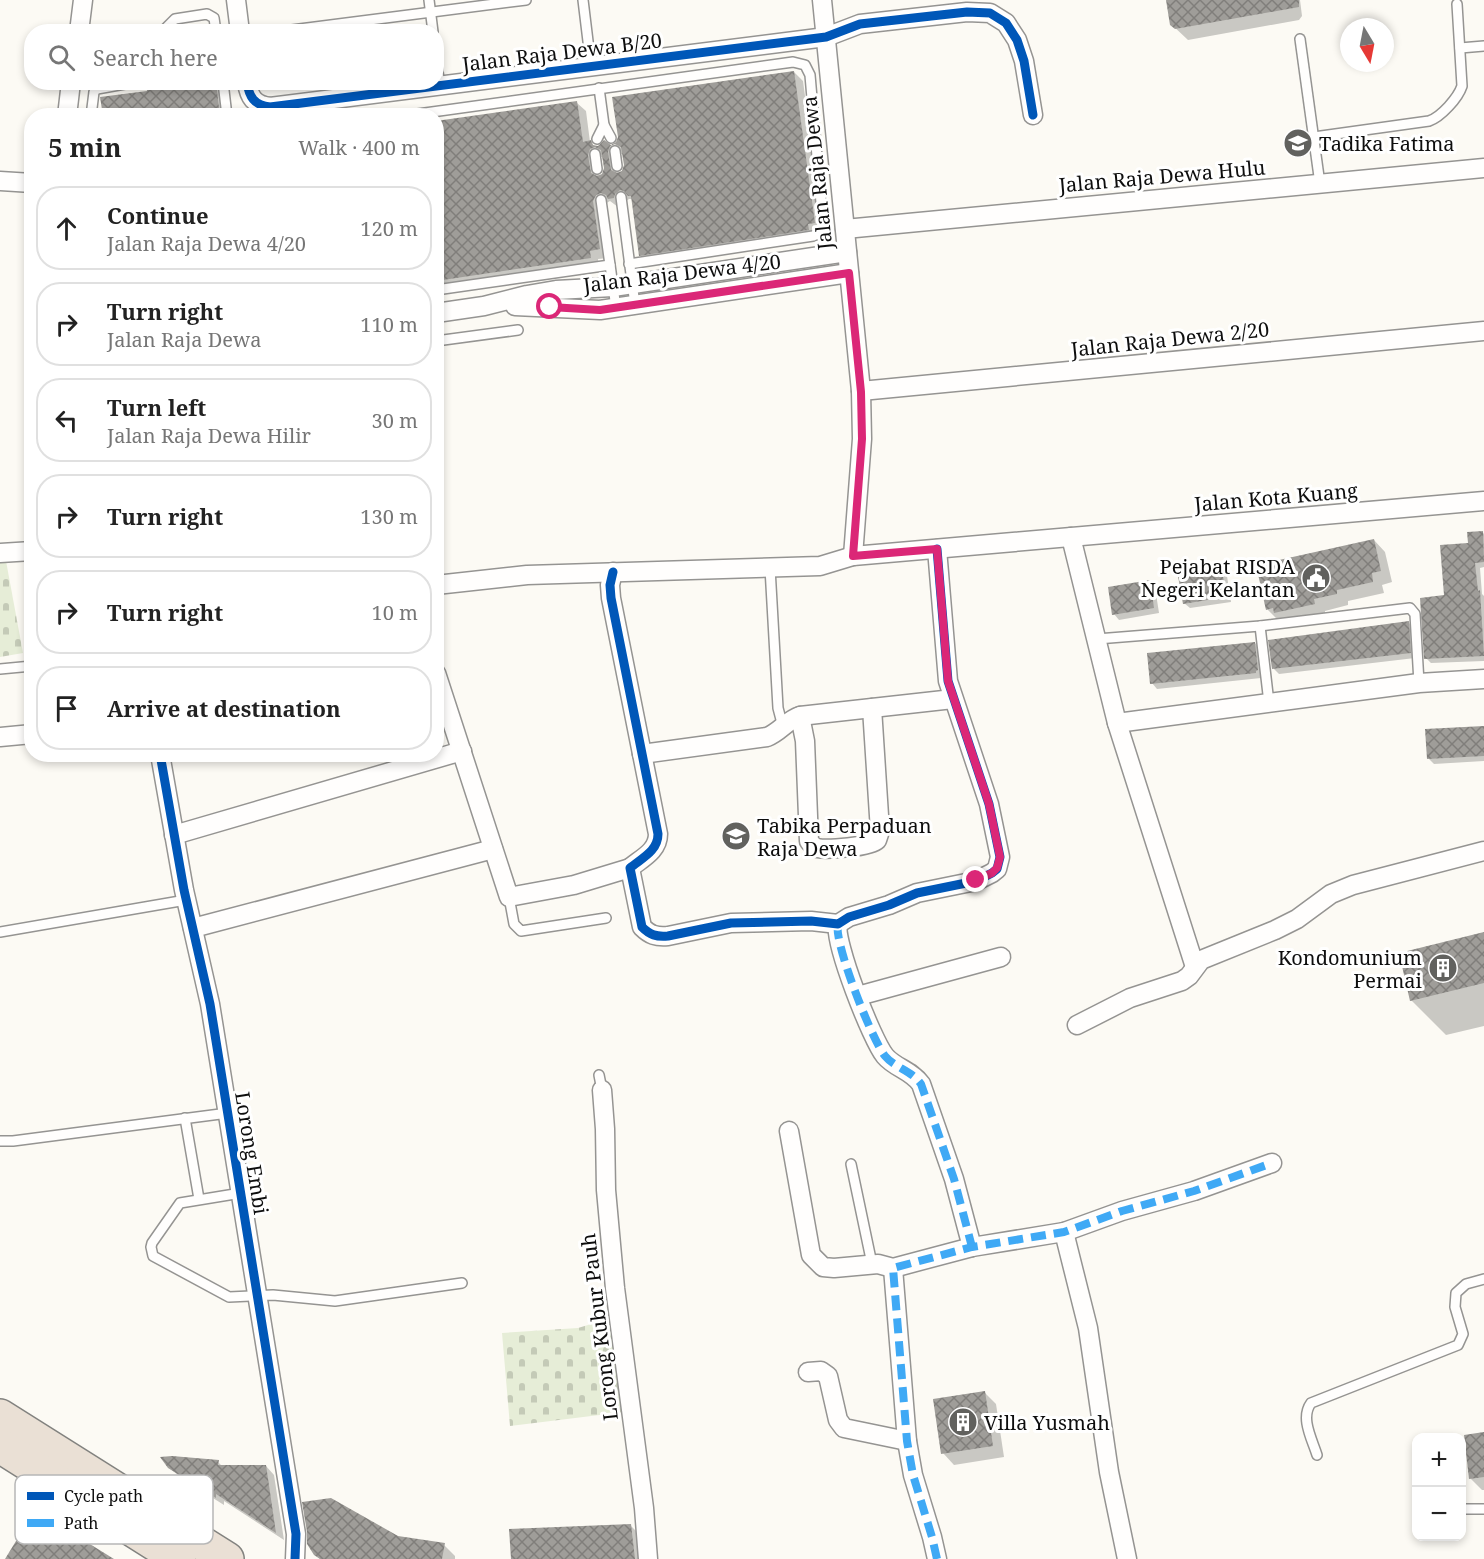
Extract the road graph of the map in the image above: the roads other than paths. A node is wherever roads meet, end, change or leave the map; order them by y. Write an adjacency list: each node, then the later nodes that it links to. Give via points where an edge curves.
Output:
1 (84, 0): 9 (street)
2 (236, 0): 12 (street)
3 (429, 0): 8 (lane)
4 (526, 0): 8 (lane)
5 (583, 0): 19 (lane)
6 (822, 0): 15 (street, Jalan Raja Dewa)
7 (1457, 4): 18 (lane)
8 (431, 12): 13 (lane); 14 (lane)
9 (80, 24)
10 (170, 24): 11 (lane, via 175,19 207,14 214,18)
11 (215, 24)
12 (239, 24)
13 (338, 24)
14 (432, 24)
15 (826, 37): 19 (street, Jalan Raja Dewa B/20); 31 (street, Jalan Raja Dewa B/20, via 870,22 990,13 1006,23 1017,40); 46 (street, Jalan Raja Dewa)
16 (1300, 39): 33 (lane)
17 (1484, 46): 18 (lane)
18 (1460, 48): 33 (lane, via 1462,90 1432,121)
19 (591, 66): 20 (street, Jalan Raja Dewa B/20)
20 (444, 85)
21 (599, 88): 30 (lane); 32 (lane); 48 (lane, via 793,62 805,65 810,75 823,226 820,233)
22 (70, 90): 27 (street)
23 (96, 90): 28 (lane)
24 (224, 90): 29 (lane)
25 (249, 90): 26 (street, Jalan Raja Dewa B/20, via 256,103 270,107)
26 (408, 90)
27 (68, 108)
28 (92, 108)
29 (226, 108)
30 (444, 110)
31 (1033, 115)
32 (604, 125): 34 (lane); 35 (lane)
33 (1314, 137): 43 (lane)
34 (611, 138)
35 (597, 139)
36 (615, 151): 38 (lane)
37 (595, 154): 40 (lane)
38 (617, 166)
39 (1484, 168): 43 (street, Jalan Raja Dewa Hulu)
40 (597, 169)
41 (0, 181): 42 (street)
42 (24, 182)
43 (1320, 184): 46 (street, Jalan Raja Dewa Hulu)
44 (621, 197): 48 (lane)
45 (601, 200): 49 (lane)
46 (845, 229): 47 (street, Jalan Raja Dewa)
47 (847, 252): 50 (street, Jalan Raja Dewa); 51 (street, Jalan Raja Dewa 4/20)
48 (629, 264): 51 (lane)
49 (610, 265): 52 (lane); 53 (lane)
50 (849, 273): 54 (street, Jalan Raja Dewa 4/20); 61 (street, Jalan Raja Dewa)
51 (632, 285): 52 (street, Jalan Raja Dewa 4/20); 54 (lane)
52 (613, 287): 55 (street, Jalan Raja Dewa 4/20, via 527,295); 56 (lane)
53 (444, 289)
54 (635, 305): 56 (street, Jalan Raja Dewa 4/20)
55 (484, 306): 56 (street, Jalan Raja Dewa 4/20, via 591,311); 57 (street, Jalan Raja Dewa 4/20)
56 (616, 308)
57 (444, 312)
58 (518, 330): 60 (lane)
59 (1484, 331): 61 (street, Jalan Raja Dewa 2/20)
60 (444, 341)
61 (861, 392): 67 (street, Jalan Raja Dewa, via 862,439)
62 (1484, 501): 63 (street, Jalan Kota Kuang)
63 (1071, 537): 64 (street, Jalan Kota Kuang); 72 (street)
64 (937, 549): 67 (street, Jalan Kota Kuang); 78 (street)
65 (24, 552): 66 (street)
66 (0, 553)
67 (853, 556): 68 (street, Jalan Kota Kuang, via 820,566)
68 (770, 568): 69 (street, Jalan Kota Kuang); 83 (lane, via 778,708)
69 (613, 572): 70 (street, Jalan Kota Kuang, via 527,575); 87 (street, via 611,598)
70 (444, 584)
71 (1260, 626): 72 (lane); 76 (lane, via 1410,608 1415,614); 79 (lane)
72 (1096, 639): 82 (street)
73 (24, 667): 74 (lane)
74 (0, 669)
75 (1484, 679): 76 (street)
76 (1419, 683): 79 (street)
77 (444, 697): 86 (street)
78 (953, 699): 80 (street); 98 (street, via 989,804 1000,857 997,868 976,880 916,893)
79 (1269, 703): 82 (street)
80 (872, 708): 81 (street); 81 (street, via 880,831 877,840 868,845 821,848 809,841 805,741)
81 (800, 716): 83 (street)
82 (1117, 723): 102 (street)
83 (783, 727): 87 (street, via 776,734 758,739)
84 (24, 735): 85 (street)
85 (0, 737)
86 (462, 751): 88 (street); 92 (street)
87 (642, 754): 94 (street, via 658,842)
88 (444, 756)
89 (161, 762): 91 (street, Lorong Embi)
90 (424, 762): 91 (street)
91 (174, 835): 96 (street, Lorong Embi)
92 (494, 849): 95 (street); 99 (street)
93 (1484, 851): 102 (street, via 1353,885 1331,894 1275,930 1210,955)
94 (630, 867): 95 (street, via 574,885); 98 (street, via 642,927 658,937 731,923)
95 (509, 897): 97 (lane, via 514,924 521,931)
96 (186, 900): 99 (street, Lorong Embi); 100 (lane)
97 (606, 918)
98 (838, 924): 103 (street, via 837,937)
99 (193, 928): 106 (street, Lorong Embi)
100 (0, 932)
101 (1001, 957): 103 (street)
102 (1196, 967): 104 (street, via 1182,981 1130,998)
103 (858, 996): 115 (street, via 885,1057 921,1084 954,1179)
104 (1077, 1025)
105 (600, 1082): 135 (street, Lorong Kubur Pauh, via 615,1288)
106 (228, 1113): 107 (lane); 112 (street, Lorong Embi)
107 (185, 1118): 109 (lane); 113 (lane)
108 (789, 1131): 116 (street, via 811,1255 823,1267)
109 (0, 1141)
110 (1272, 1163): 114 (street)
111 (851, 1164): 116 (lane)
112 (241, 1192): 113 (lane); 120 (street, Lorong Embi)
113 (199, 1199): 120 (lane, via 175,1208 152,1243 153,1256 227,1297)
114 (1064, 1233): 115 (street); 137 (street, via 1088,1328 1109,1472)
115 (972, 1247): 117 (street)
116 (872, 1264): 117 (street)
117 (893, 1268): 123 (street)
118 (1484, 1279): 125 (lane, via 1467,1284 1456,1293 1455,1307 1463,1334 1458,1345 1311,1403 1306,1421)
119 (462, 1283): 120 (lane, via 335,1301)
120 (257, 1296): 134 (street, Lorong Embi, via 296,1534)
121 (808, 1372): 123 (street, via 821,1371 828,1376 838,1420 844,1428)
122 (0, 1416): 127 (highway)
123 (907, 1441): 136 (street)
124 (0, 1446): 126 (highway)
125 (1317, 1455)
126 (46, 1475)
127 (94, 1475)
128 (1466, 1509): 129 (lane)
129 (1484, 1509)
130 (155, 1544): 132 (highway)
131 (203, 1544): 133 (highway)
132 (179, 1559)
133 (227, 1559)
134 (295, 1559)
135 (648, 1559)
136 (937, 1559)
137 (1127, 1559)

